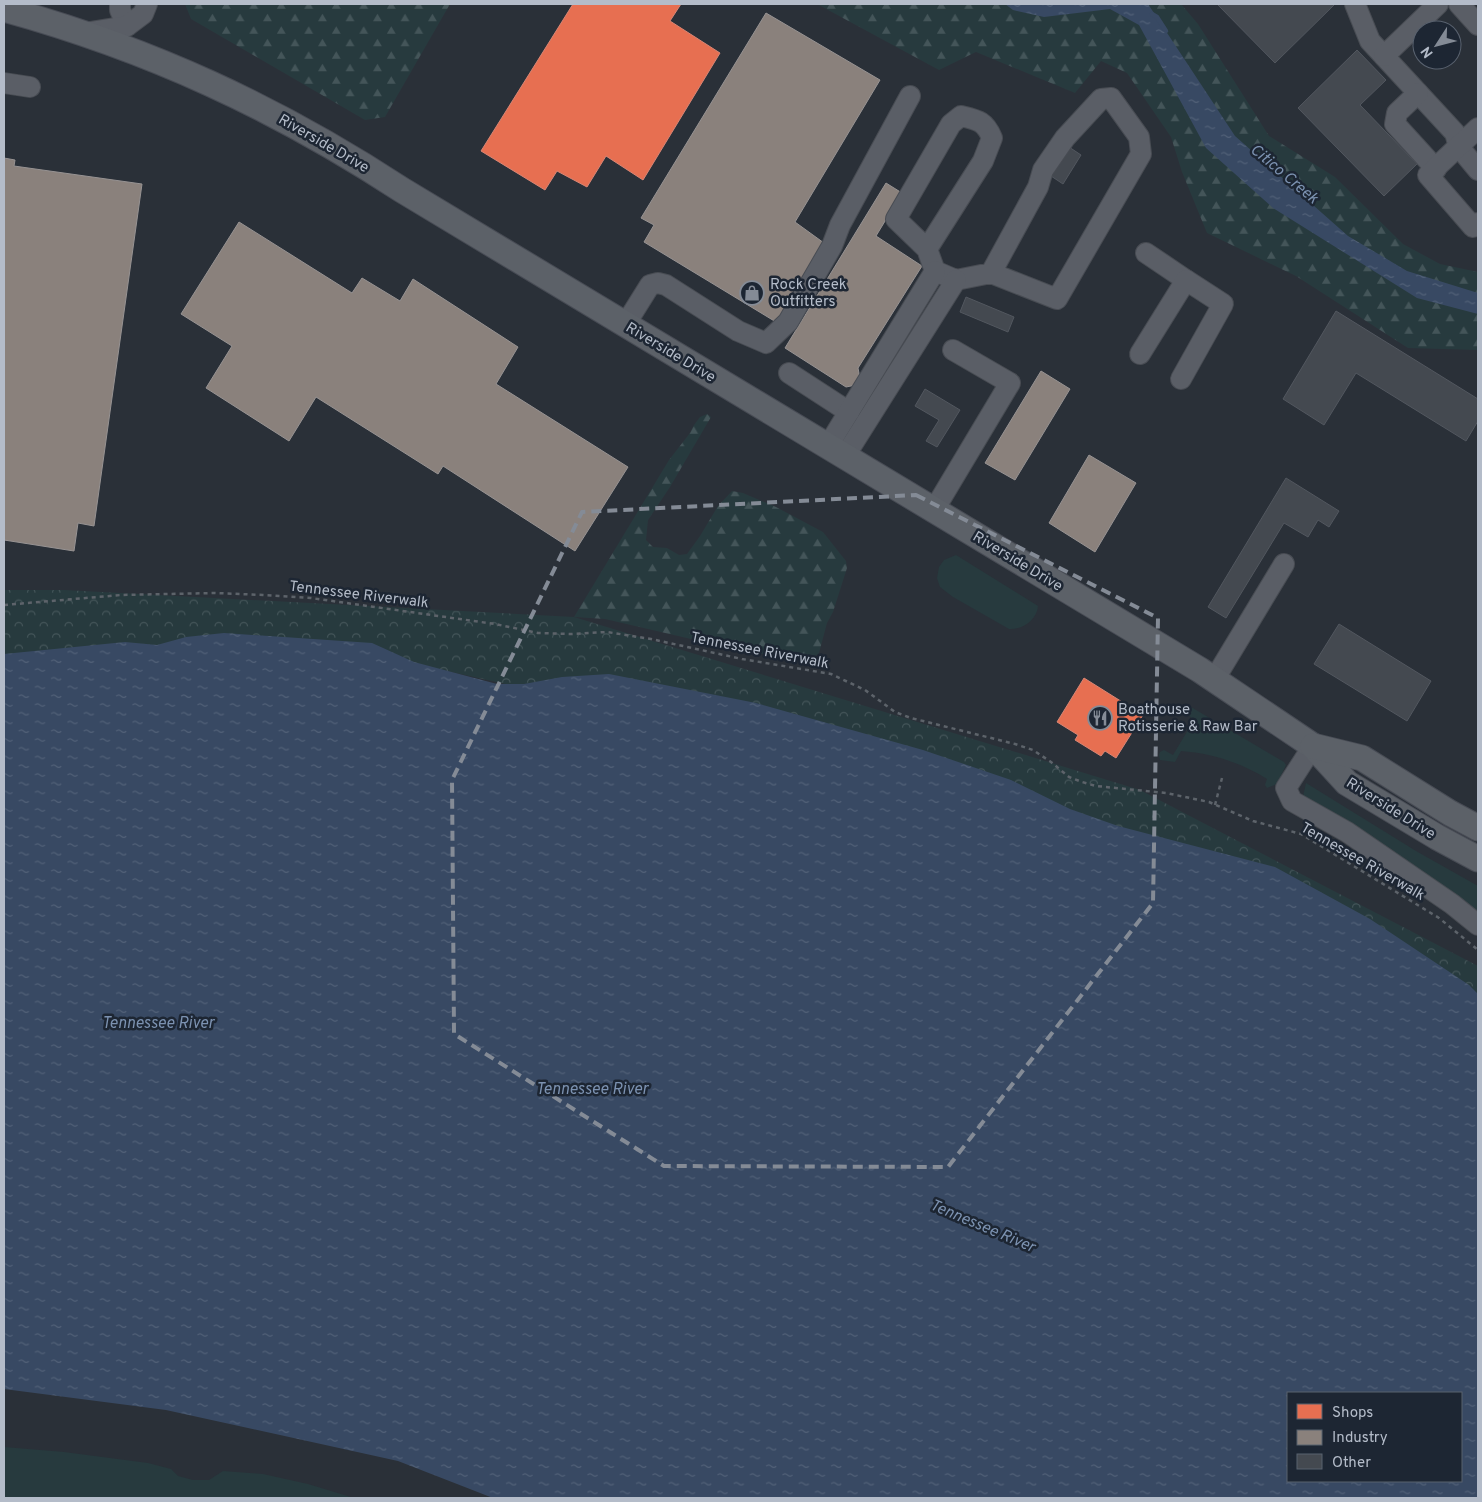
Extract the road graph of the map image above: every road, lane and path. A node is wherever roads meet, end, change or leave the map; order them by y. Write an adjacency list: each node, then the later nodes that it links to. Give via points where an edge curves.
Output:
1 (120, 4): 8 (lane)
2 (147, 4): 8 (lane, via 144,14)
3 (1355, 4): 10 (lane, via 1370,41)
4 (1438, 4): 10 (lane)
5 (1459, 4): 7 (lane)
6 (4, 9): 9 (main road, Riverside Drive)
7 (1478, 25)
8 (127, 26): 9 (lane)
9 (84, 33): 26 (main road, Riverside Drive, via 184,71 292,124)
10 (1384, 56): 13 (lane)
11 (4, 83): 12 (lane)
12 (30, 87)
13 (1418, 92): 16 (lane, via 1456,133); 17 (lane, via 1397,112 1396,124)
14 (910, 96): 26 (lane, via 840,225 832,246 788,322 766,343 738,331 658,283 650,285)
15 (1478, 128): 16 (lane)
16 (1459, 147): 17 (lane); 18 (lane)
17 (1436, 168): 19 (lane, via 1428,175 1473,228)
18 (1478, 170)
19 (1478, 223)
20 (927, 249): 20 (lane, via 896,219 950,124 961,116 978,120 988,128 992,138 983,160); 22 (lane)
21 (1146, 253): 25 (lane)
22 (934, 271): 24 (lane); 31 (lane)
23 (990, 273): 23 (lane, via 1057,299 1141,154 1139,137 1111,98 1101,99 1065,138 1043,170 1038,187); 24 (lane)
24 (956, 280): 32 (lane)
25 (1186, 280): 28 (lane); 30 (lane, via 1223,304)
26 (625, 324): 32 (main road, Riverside Drive)
27 (953, 350): 33 (lane, via 1010,382)
28 (1140, 354)
29 (789, 373): 31 (lane)
30 (1181, 379)
31 (849, 412): 32 (lane)
32 (836, 451): 33 (main road, Riverside Drive)
33 (934, 510): 36 (main road, Riverside Drive)
34 (1284, 564): 36 (lane)
35 (4, 605): 39 (path, Tennessee Riverwalk, via 121,594 263,595 311,598 538,633 607,632 651,639 831,674 865,690 895,712 1033,750 1082,782 1166,793)
36 (1214, 680): 37 (main road, Riverside Drive)
37 (1313, 746): 40 (main road, Riverside Drive, via 1362,758); 41 (main road, Riverside Drive, via 1347,783); 42 (lane, via 1286,788 1292,801 1348,832)
38 (1222, 778): 39 (path)
39 (1215, 805): 43 (path, Tennessee Riverwalk, via 1253,821 1301,834 1439,918)
40 (1478, 828)
41 (1478, 859)
42 (1478, 925)
43 (1478, 950)

